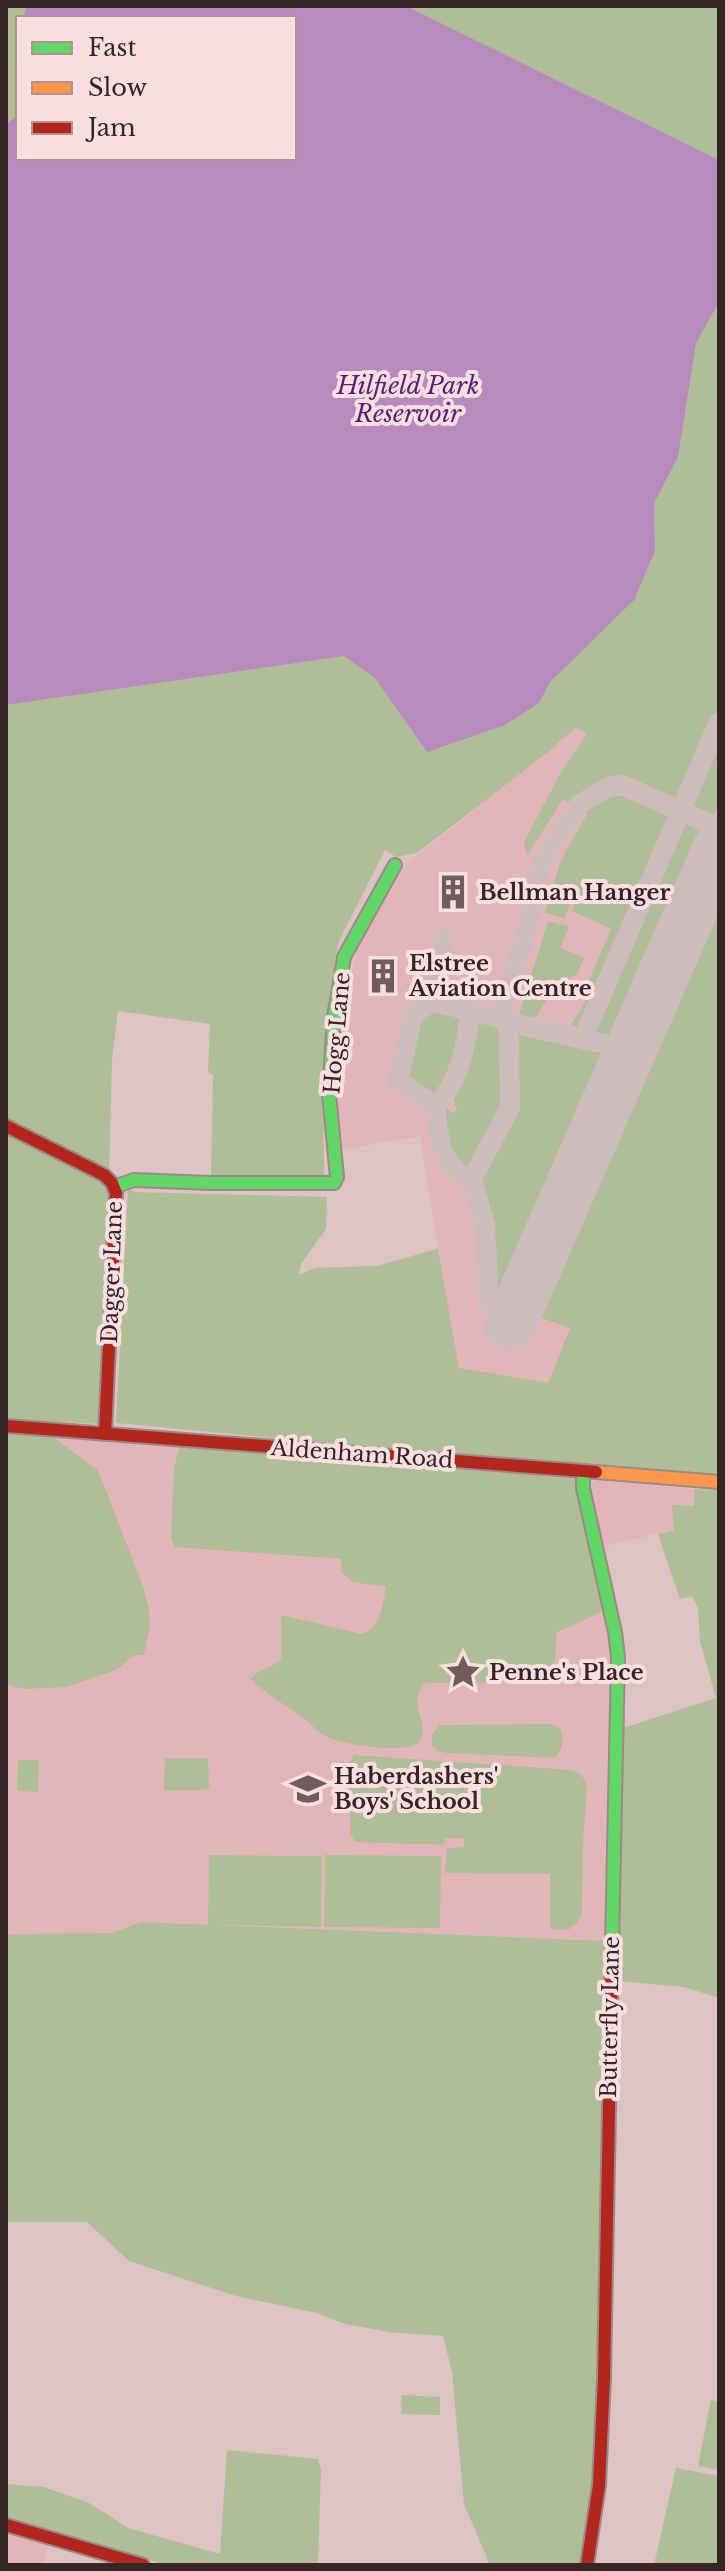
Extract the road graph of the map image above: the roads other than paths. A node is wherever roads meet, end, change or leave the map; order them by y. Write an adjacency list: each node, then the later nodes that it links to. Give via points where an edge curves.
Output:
1 (395, 865): 3 (street, Hogg Lane, via 344,957 329,1094 334,1183 134,1180)
2 (6, 1126): 3 (street, Dagger Lane, via 104,1175)
3 (114, 1187): 5 (street, Dagger Lane)
4 (6, 1426): 5 (street, Aldenham Road)
5 (105, 1434): 6 (street, Aldenham Road)
6 (583, 1471): 7 (street, Aldenham Road); 10 (street, Butterfly Lane, via 618,1657 604,2378 599,2485)
7 (719, 1482)
8 (6, 2525): 9 (street)
9 (143, 2565)
10 (587, 2565)

